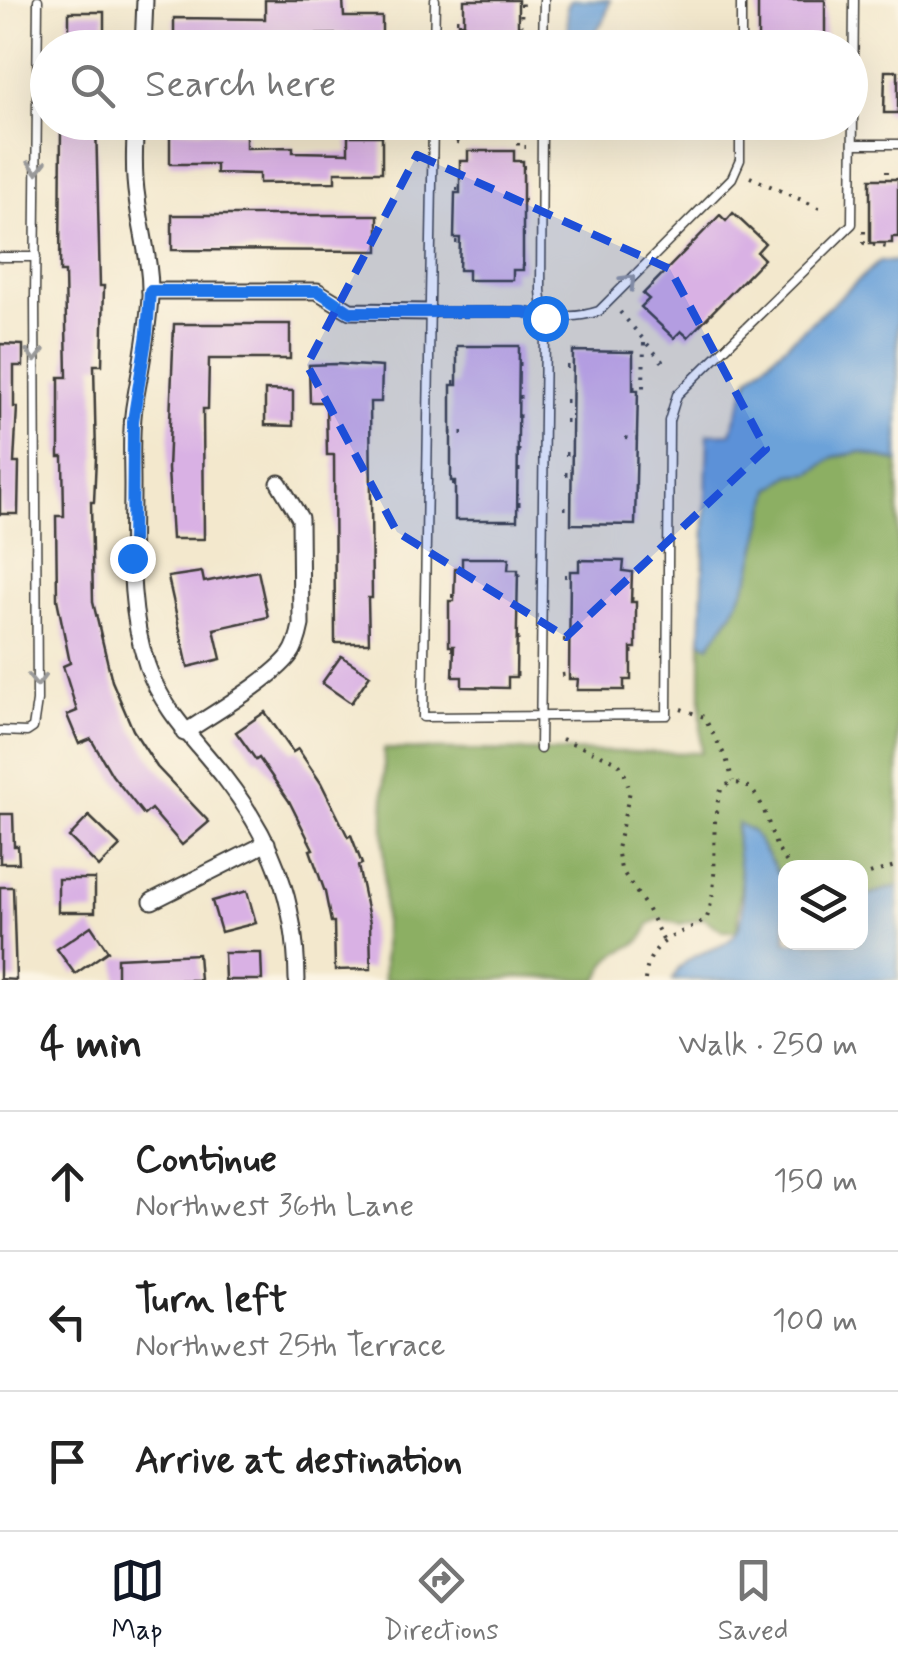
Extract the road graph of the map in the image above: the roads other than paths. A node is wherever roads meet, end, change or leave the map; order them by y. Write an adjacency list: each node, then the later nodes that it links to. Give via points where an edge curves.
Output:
1 (38, 0): 7 (lane, one-way to 7)
2 (146, 0): 8 (street)
3 (435, 0): 9 (lane)
4 (544, 0): 10 (lane)
5 (741, 0): 11 (lane)
6 (854, 0): 12 (lane)
7 (38, 30)
8 (144, 30)
9 (434, 30)
10 (543, 30)
11 (740, 30)
12 (854, 30)
13 (37, 140): 21 (lane, one-way to 21)
14 (135, 140): 23 (street)
15 (433, 140): 24 (lane)
16 (542, 140): 25 (lane)
17 (740, 140): 25 (lane, one-way to 17, via 599,312 732,178)
18 (853, 140): 19 (lane)
19 (853, 144): 20 (lane); 27 (lane, via 852,224 676,395 669,420 667,711)
20 (898, 144)
21 (36, 257): 22 (lane); 28 (lane, one-way to 28, via 37,701 33,728)
22 (0, 258)
23 (150, 291): 24 (street, via 318,291 350,312); 29 (street, via 133,421 132,602 149,671)
24 (429, 312): 25 (lane); 27 (lane, via 423,717)
25 (545, 318): 27 (lane)
26 (279, 483): 29 (street, via 300,518 298,640 274,670)
27 (541, 717): 30 (lane)
28 (0, 731)
29 (184, 733): 31 (street)
30 (540, 749)
31 (267, 842): 32 (street); 33 (street, via 292,922)
32 (152, 901)
33 (297, 980)

